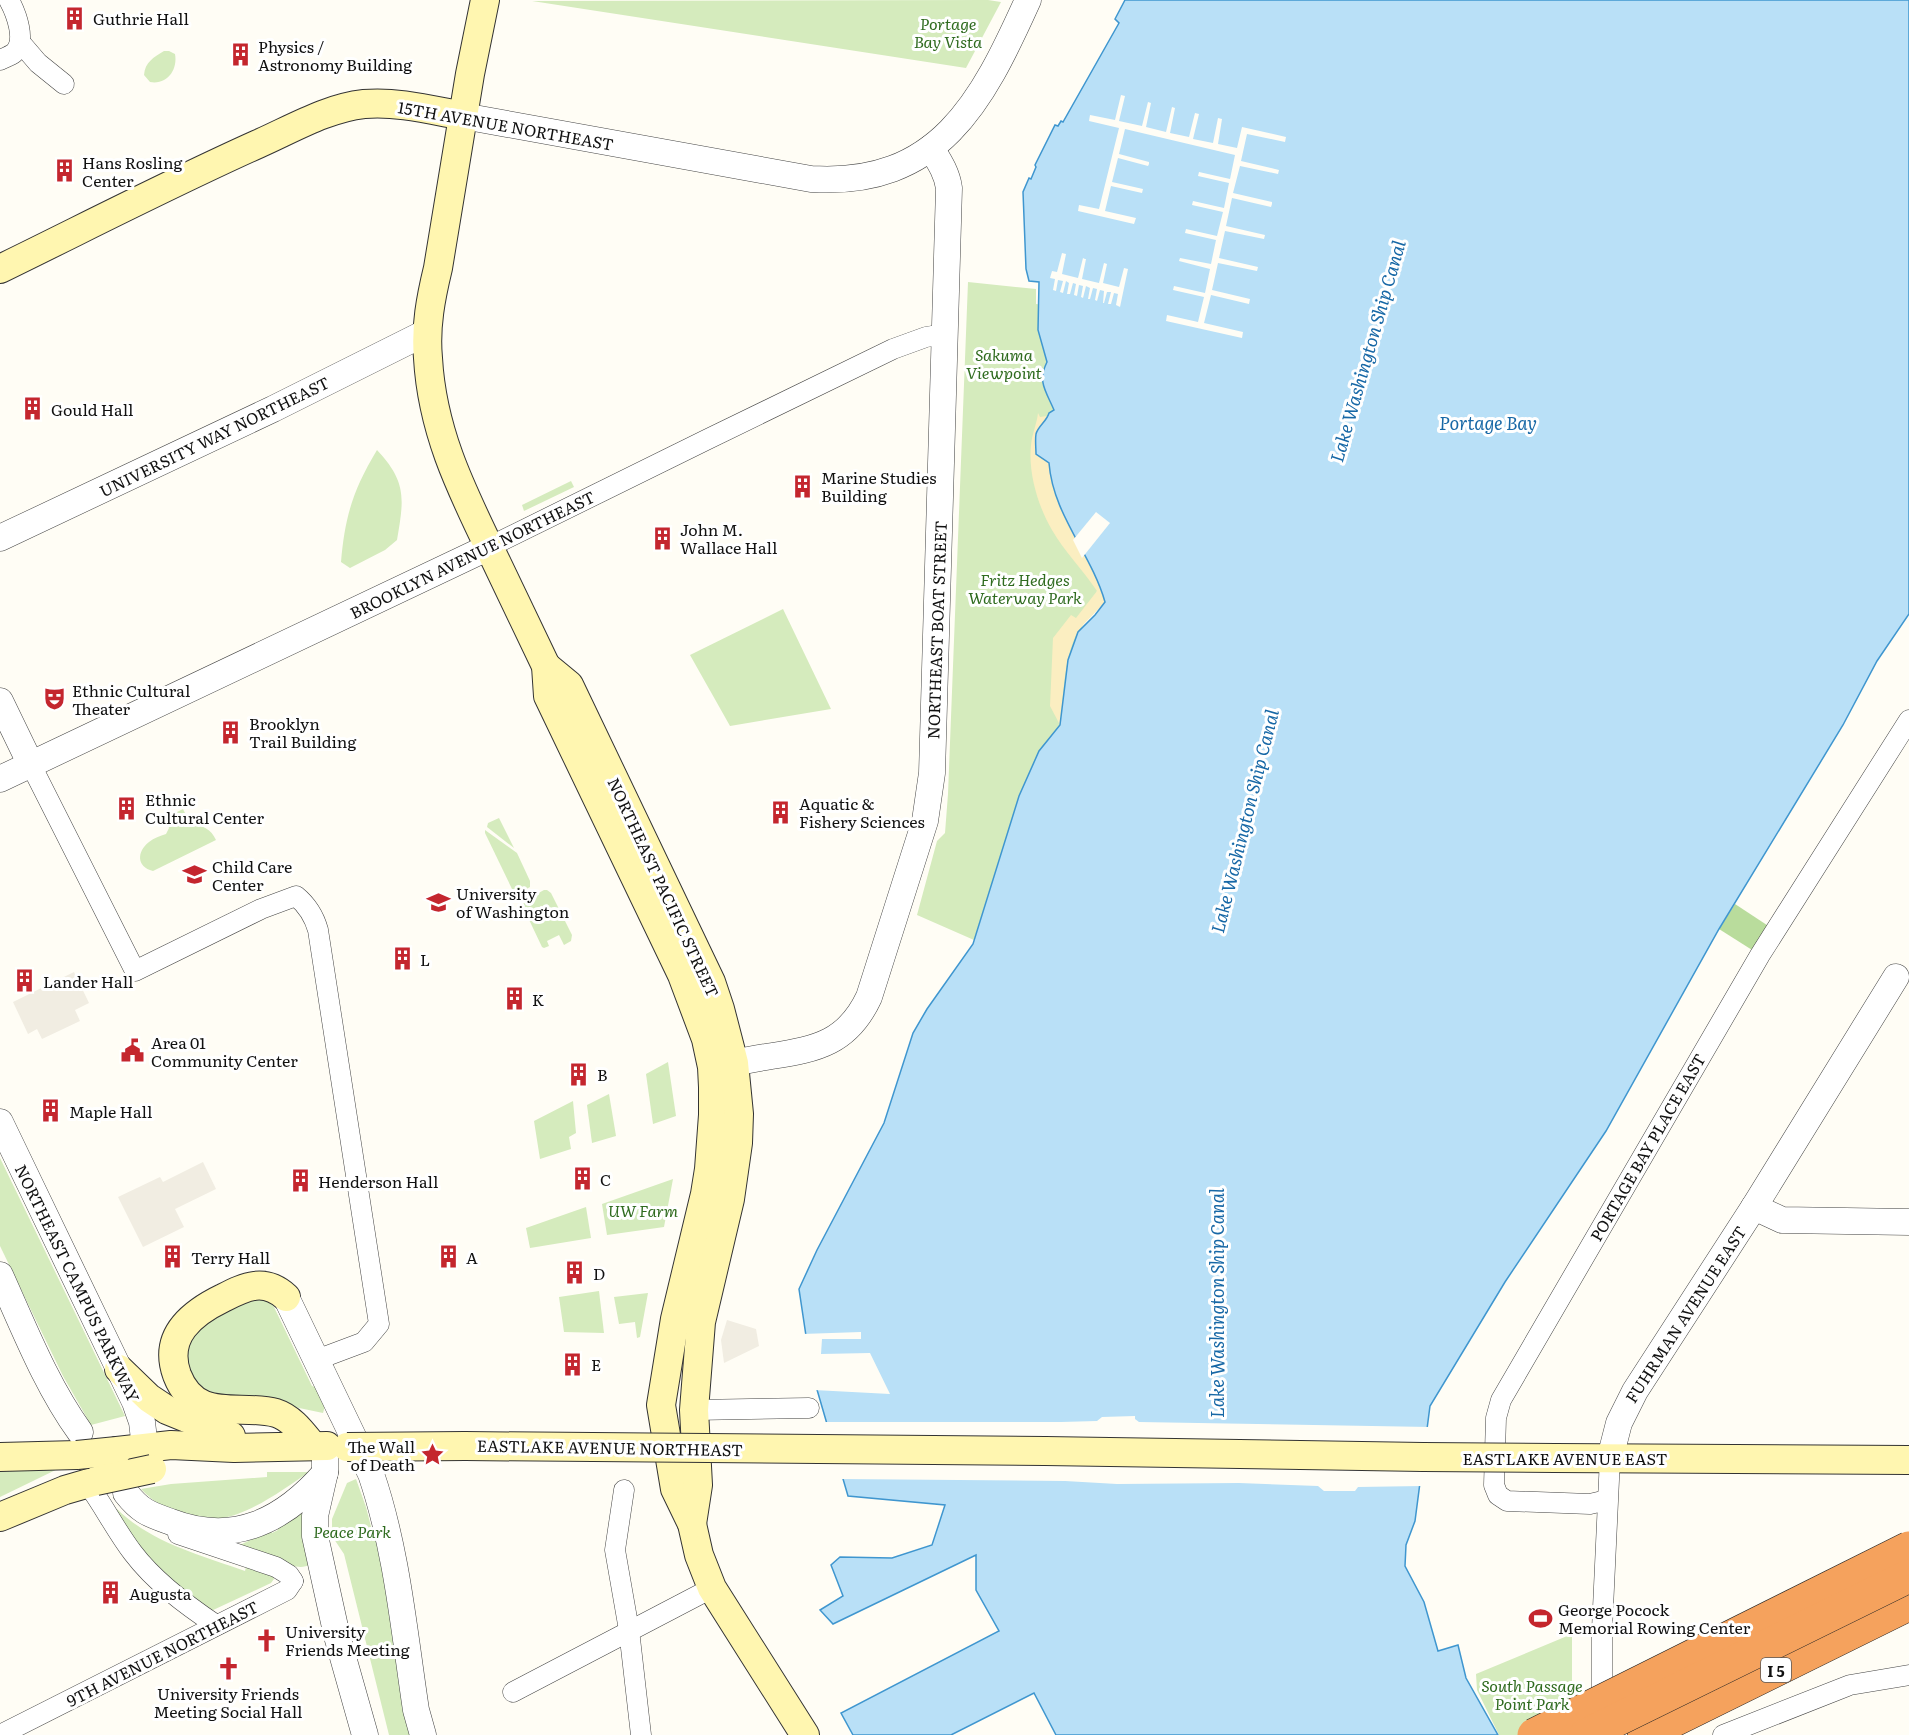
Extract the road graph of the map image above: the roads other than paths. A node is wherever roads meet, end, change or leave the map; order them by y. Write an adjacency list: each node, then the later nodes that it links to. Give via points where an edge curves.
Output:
1 (9, 0): 4 (street, via 18,21)
2 (485, 0): 7 (main road, NORTHEAST PACIFIC STREET)
3 (1028, 0): 8 (street, via 982,92 946,136)
4 (20, 42): 5 (street, via 14,52); 6 (street)
5 (0, 60)
6 (64, 84)
7 (463, 116): 8 (street, 15TH AVENUE NORTHEAST, via 811,179 865,177 903,164); 9 (main road, 15TH AVENUE NORTHEAST, via 381,104 338,110 234,155); 10 (main road, NORTHEAST PACIFIC STREET)
8 (931, 148): 11 (street, NORTHEAST BOAT STREET, via 949,188)
9 (0, 269)
10 (427, 332): 12 (street, UNIVERSITY WAY NORTHEAST); 13 (main road, NORTHEAST PACIFIC STREET, via 431,387 441,434 454,473)
11 (945, 334): 13 (street, BROOKLYN AVENUE NORTHEAST, via 893,349); 19 (street, NORTHEAST BOAT STREET, via 932,773 919,845 869,997 857,1019 818,1047)
12 (0, 538)
13 (489, 547): 16 (street, BROOKLYN AVENUE NORTHEAST); 19 (main road, NORTHEAST PACIFIC STREET, via 546,666 548,696)
14 (0, 701): 16 (street)
15 (1909, 720): 39 (street, PORTAGE BAY PLACE EAST, via 1760,955 1501,1400 1496,1424 1494,1485 1498,1495 1507,1501 1590,1504)
16 (31, 765): 17 (street, BROOKLYN AVENUE NORTHEAST); 25 (street, via 135,971 296,896 315,921 378,1324 364,1342)
17 (0, 779)
18 (1906, 971): 21 (street, FUHRMAN AVENUE EAST)
19 (723, 1065): 28 (main road, NORTHEAST PACIFIC STREET, via 739,1114 735,1171 701,1322); 42 (main road, NORTHEAST PACIFIC STREET, via 705,1194 675,1319 662,1406 675,1490)
20 (0, 1122): 26 (street, NORTHEAST CAMPUS PARKWAY)
21 (1754, 1207): 22 (street, via 1782,1220); 35 (street, FUHRMAN AVENUE EAST, via 1635,1391 1619,1423)
22 (1909, 1222)
23 (0, 1275): 29 (street, via 68,1414)
24 (286, 1297): 25 (street); 31 (main road, via 272,1287 251,1285 202,1309 179,1332 174,1365 183,1386 200,1403 222,1410 277,1413)
25 (316, 1360): 56 (street, via 379,1498)
26 (119, 1369): 30 (main road, via 167,1410 218,1430); 34 (street, NORTHEAST CAMPUS PARKWAY, via 139,1412)
27 (809, 1408): 28 (street)
28 (694, 1410): 42 (main road, NORTHEAST PACIFIC STREET, via 698,1485)
29 (78, 1443): 33 (main road); 34 (main road, bridge)
30 (242, 1448): 31 (main road, EASTLAKE AVENUE NORTHEAST); 34 (main road)
31 (327, 1453): 32 (main road, EASTLAKE AVENUE NORTHEAST, bridge, via 465,1446); 40 (street, via 310,1490 272,1518 246,1529 196,1530); 45 (street, via 314,1525)
32 (1220, 1454): 35 (main road, EASTLAKE AVENUE EAST, bridge)
33 (0, 1457)
34 (148, 1458): 37 (main road, via 111,1468)
35 (1610, 1458): 36 (main road, EASTLAKE AVENUE EAST); 39 (street, FUHRMAN AVENUE EAST)
36 (1909, 1460)
37 (91, 1482): 41 (main road); 49 (street, via 121,1537 143,1566)
38 (624, 1490): 50 (street, via 615,1550)
39 (1607, 1500): 53 (street, FUHRMAN AVENUE EAST)
40 (134, 1503): 46 (street, via 152,1521 174,1533 276,1567)
41 (0, 1517)
42 (692, 1524): 47 (main road)
43 (1909, 1548): 59 (highway, bridge)
44 (1909, 1575): 53 (highway, bridge)
45 (323, 1579): 46 (street); 55 (street)
46 (293, 1581): 49 (street, 9TH AVENUE NORTHEAST, via 286,1590)
47 (712, 1588): 50 (street); 58 (main road)
48 (1909, 1604): 60 (highway, I 5)
49 (216, 1626): 54 (street, 9TH AVENUE NORTHEAST)
50 (629, 1630): 52 (street); 57 (street)
51 (1909, 1675): 61 (street, via 1850,1686)
52 (513, 1692)
53 (1600, 1732)
54 (0, 1735)
55 (365, 1735)
56 (423, 1735)
57 (641, 1735)
58 (805, 1735)
59 (1534, 1735)
60 (1644, 1735)
61 (1723, 1735)

